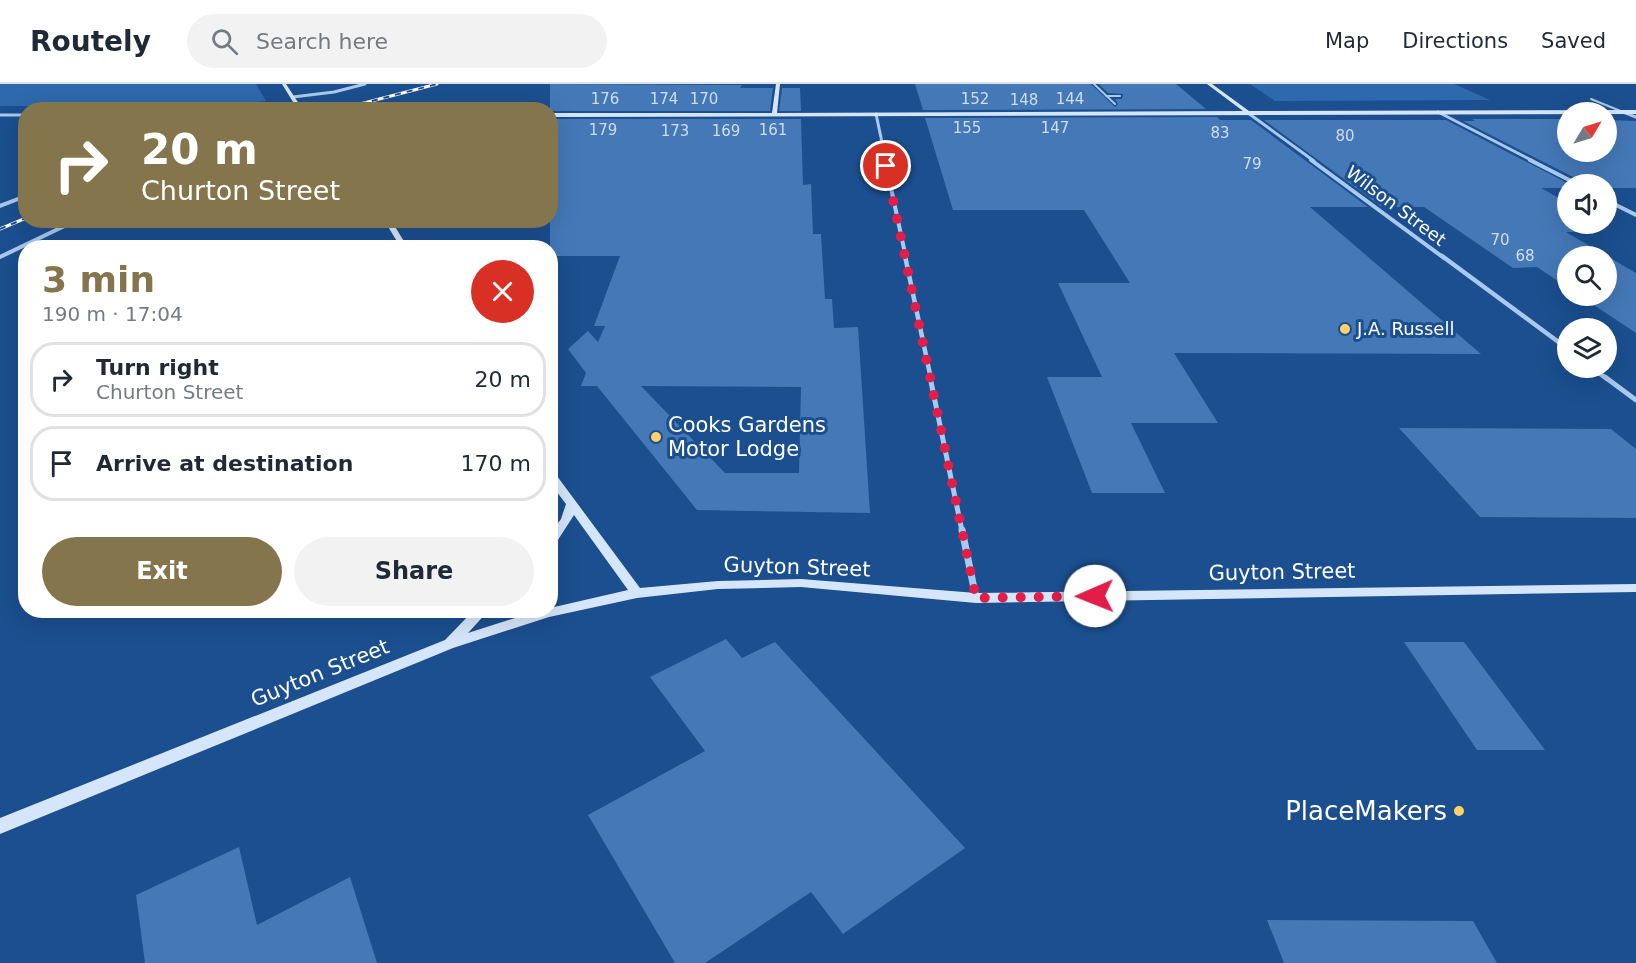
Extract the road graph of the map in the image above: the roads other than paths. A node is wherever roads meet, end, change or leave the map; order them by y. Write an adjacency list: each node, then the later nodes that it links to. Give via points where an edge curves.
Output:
1 (284, 84): 8 (main road)
2 (365, 84): 8 (street)
3 (778, 84): 16 (main road)
4 (1094, 84): 6 (lane)
5 (1209, 84): 15 (main road, Wilson Street)
6 (1106, 96): 7 (lane); 11 (lane)
7 (1120, 96)
8 (293, 97): 10 (main road)
9 (1591, 99): 13 (lane)
10 (296, 102)
11 (1116, 104)
12 (1438, 112): 13 (main road); 15 (main road); 22 (street)
13 (1623, 112): 14 (main road); 21 (street)
14 (1636, 112)
15 (1248, 113): 17 (main road); 31 (street, Wilson Street)
16 (774, 114): 17 (main road); 20 (main road)
17 (876, 114): 39 (street)
18 (0, 115): 19 (street)
19 (18, 115)
20 (558, 115)
21 (1636, 117)
22 (1558, 174)
23 (18, 199): 24 (street)
24 (0, 206)
25 (1617, 206): 26 (street)
26 (1636, 215)
27 (60, 228): 28 (street)
28 (35, 240)
29 (18, 248): 30 (street)
30 (0, 257)
31 (1557, 341)
32 (1606, 378): 33 (street)
33 (1636, 400)
34 (558, 484): 35 (main road)
35 (572, 502): 36 (main road, via 567,520); 38 (main road)
36 (558, 532)
37 (1636, 588): 39 (main road, Guyton Street)
38 (637, 593): 39 (main road, Guyton Street, via 718,585 801,584); 40 (main road, Guyton Street)
39 (976, 598)
40 (558, 612)
41 (475, 618): 43 (main road)
42 (535, 618): 43 (main road, Guyton Street)
43 (448, 644): 44 (main road, Guyton Street)
44 (0, 826)

